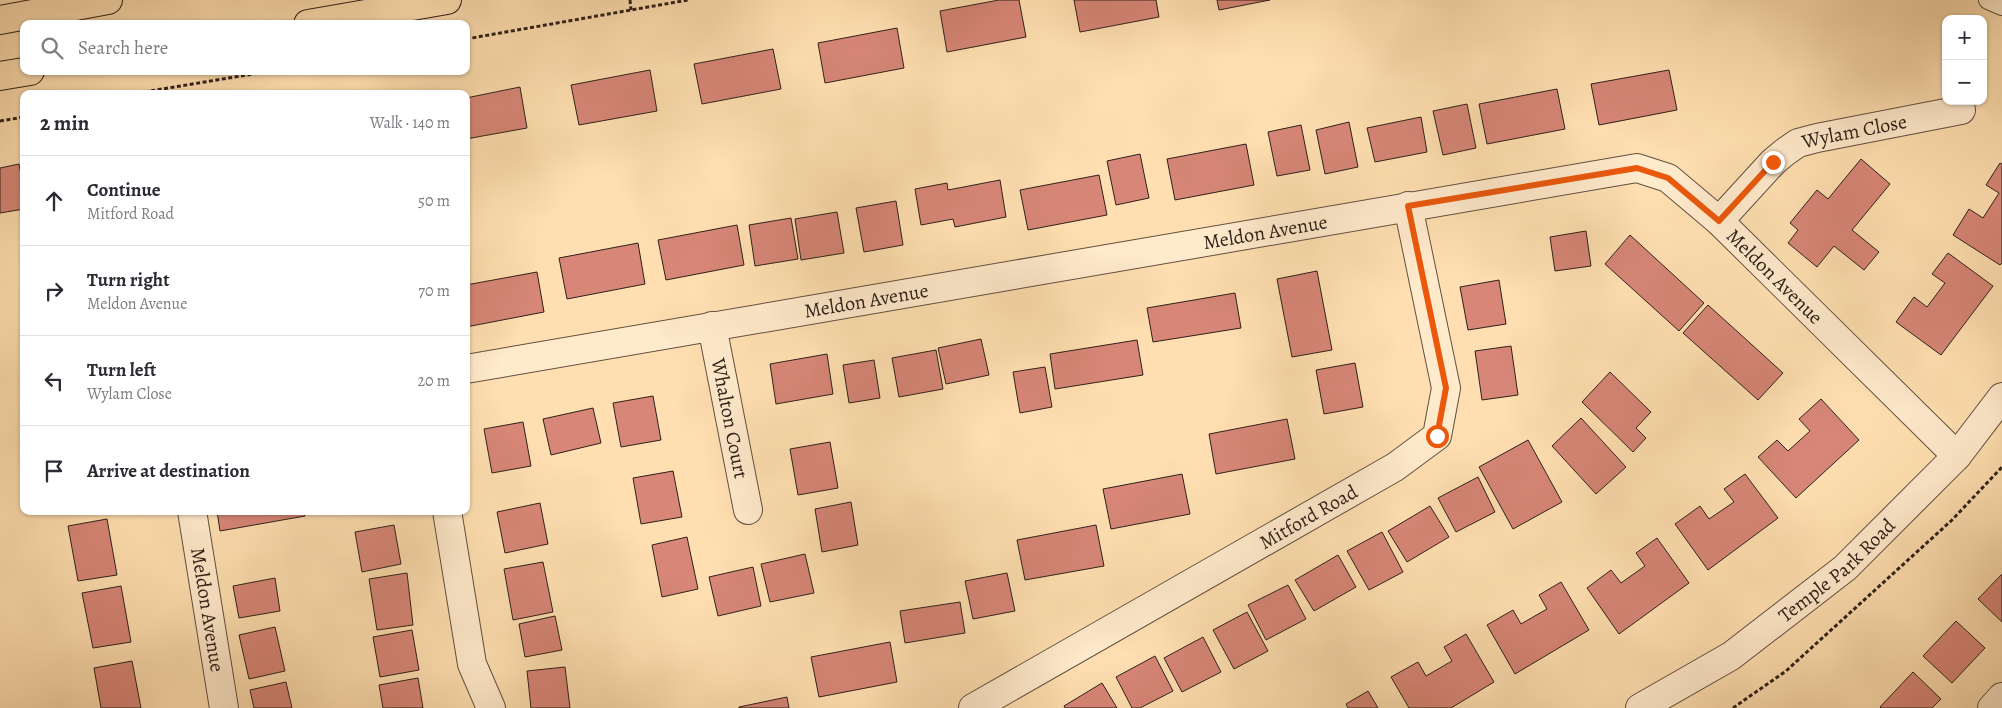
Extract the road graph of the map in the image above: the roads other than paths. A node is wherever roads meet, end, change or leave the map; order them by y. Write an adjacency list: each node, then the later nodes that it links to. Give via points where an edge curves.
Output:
1 (108, 0): 5 (main road)
2 (447, 0): 6 (main road)
3 (1988, 0): 4 (lane)
4 (2002, 6)
5 (0, 20)
6 (331, 20)
7 (20, 73): 8 (main road)
8 (0, 76)
9 (1961, 110): 11 (street, Wylam Close, via 1798,143 1773,162)
10 (1408, 206): 11 (street, Meldon Avenue, via 1637,168 1668,178); 12 (street, Meldon Avenue); 20 (street, Mitford Road, via 1446,388 1437,436 1395,468)
11 (1719, 221): 15 (street, Meldon Avenue)
12 (712, 326): 13 (street, Meldon Avenue); 16 (street, Whalton Court)
13 (470, 367)
14 (2002, 396): 15 (street, Temple Park Road)
15 (1957, 456): 23 (street, Temple Park Road, via 1845,568 1731,656)
16 (748, 510)
17 (193, 515): 21 (street, Meldon Avenue)
18 (448, 515): 22 (street, via 472,664)
19 (2002, 697): 24 (street)
20 (985, 705)
21 (224, 708)
22 (491, 708)
23 (1640, 708)
24 (1992, 708)

